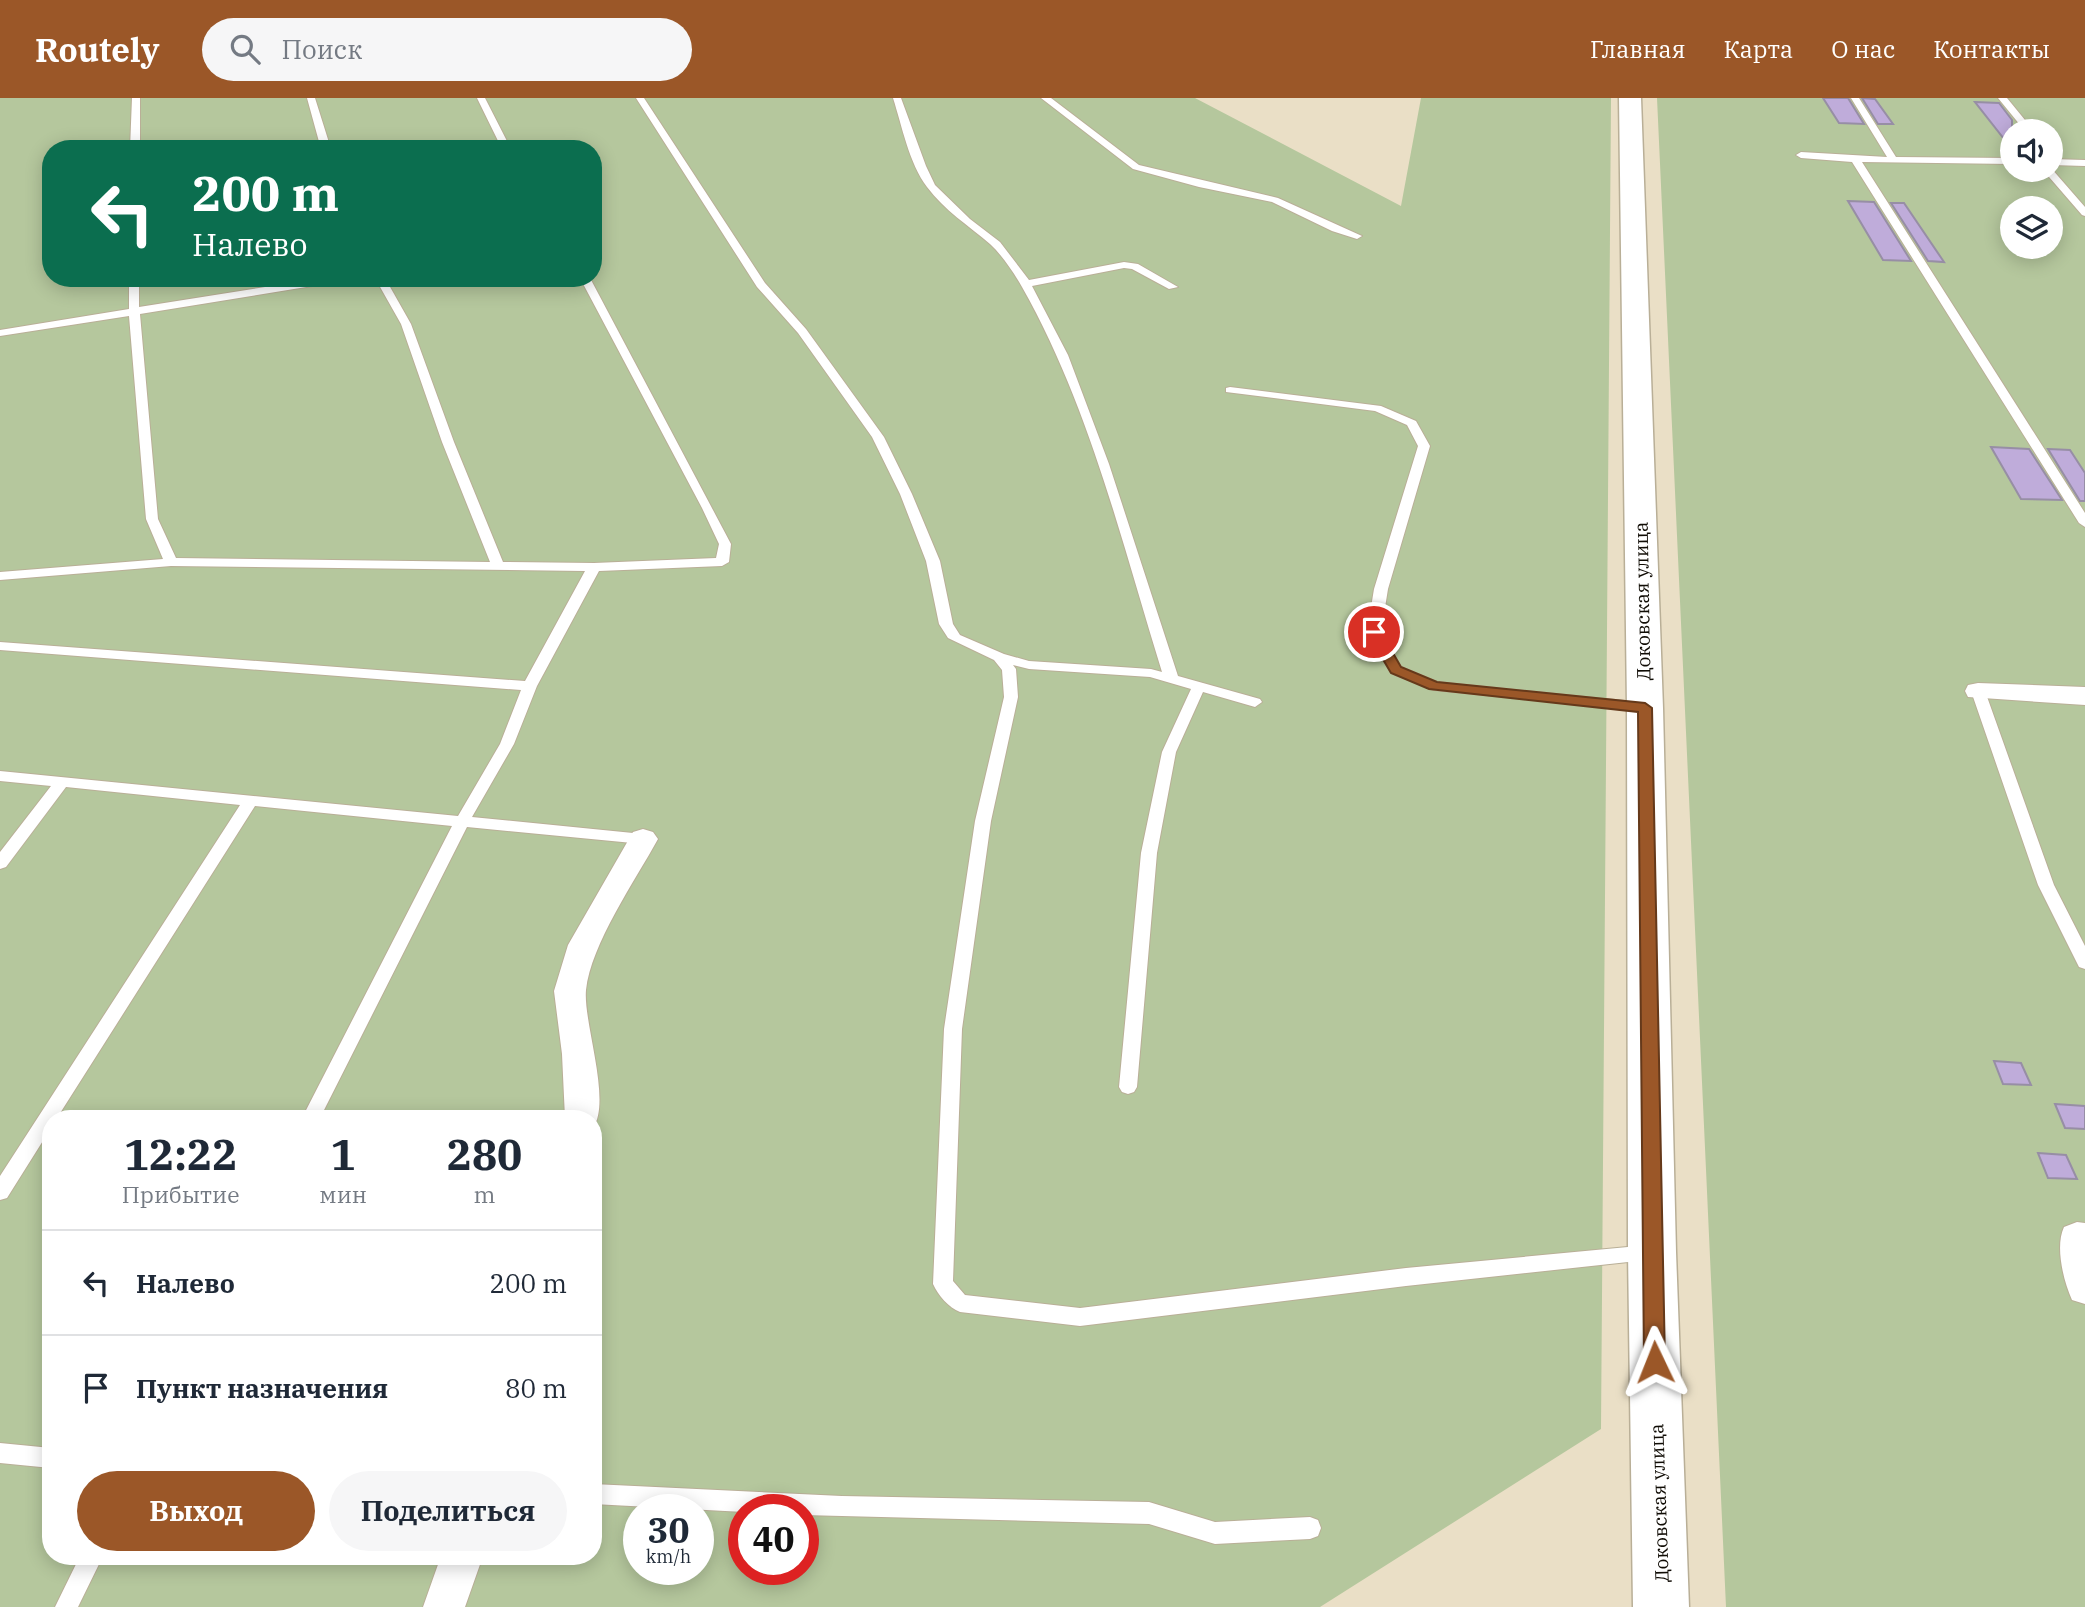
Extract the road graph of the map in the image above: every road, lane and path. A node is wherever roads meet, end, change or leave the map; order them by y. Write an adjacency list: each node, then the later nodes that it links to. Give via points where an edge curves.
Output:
1 (136, 98): 11 (lane)
2 (312, 98): 12 (lane)
3 (481, 98): 13 (lane)
4 (640, 98): 38 (lane, via 761,285 810,341 878,437 933,561 946,624 955,638)
5 (897, 98): 23 (lane, via 931,186 996,244)
6 (1045, 98): 22 (lane, via 1136,167 1275,200)
7 (1630, 98): 45 (street, Доковская улица)
8 (1855, 98): 16 (lane)
9 (2002, 98): 10 (lane)
10 (2020, 119)
11 (135, 140)
12 (324, 140)
13 (502, 140)
14 (1801, 155): 15 (lane)
15 (1855, 159): 16 (lane); 32 (lane)
16 (1893, 159): 17 (lane)
17 (2000, 161)
18 (2063, 162): 19 (lane)
19 (2085, 163)
20 (2063, 179): 21 (lane)
21 (2085, 213)
22 (1357, 236)
23 (1026, 284): 28 (lane, via 1124,265); 39 (lane, via 1062,355 1103,464)
24 (134, 287): 29 (lane)
25 (288, 287): 29 (lane)
26 (385, 287): 34 (lane, via 405,324)
27 (589, 287): 35 (lane, via 725,544 722,562)
28 (1173, 287)
29 (134, 312): 30 (lane); 33 (lane, via 152,519)
30 (0, 333)
31 (1230, 390): 45 (lane, via 1377,408 1412,423 1424,446 1381,589 1374,632 1396,670 1434,686)
32 (2085, 523)
33 (171, 562): 34 (lane); 36 (lane)
34 (498, 565): 35 (lane)
35 (594, 567): 40 (lane)
36 (0, 576)
37 (0, 646): 40 (lane)
38 (999, 657): 39 (lane, via 1029,665 1151,673); 60 (lane, via 1010,670 1011,697 983,821 953,1029 943,1284 960,1303 1080,1317)
39 (1172, 680): 41 (lane)
40 (530, 686): 49 (lane, via 507,744)
41 (1198, 688): 44 (lane); 53 (lane, via 1169,752 1149,853)
42 (1978, 691): 43 (street); 52 (lane, via 2046,885)
43 (2085, 696)
44 (1255, 702)
45 (1645, 708): 60 (street, Доковская улица)
46 (0, 776): 47 (lane)
47 (62, 782): 48 (lane); 51 (lane)
48 (251, 800): 49 (lane); 54 (lane)
49 (463, 820): 50 (lane); 55 (lane)
50 (643, 839): 56 (street, via 584,945 570,991)
51 (0, 863)
52 (2085, 963)
53 (1128, 1087)
54 (53, 1110)
55 (315, 1110)
56 (582, 1110)
57 (42, 1126): 58 (lane)
58 (0, 1192)
59 (2085, 1239): 61 (street, via 2077,1238)
60 (1652, 1252): 70 (street, Доковская улица)
61 (2085, 1288)
62 (0, 1453): 63 (lane)
63 (42, 1457)
64 (602, 1494): 65 (lane, via 1149,1513 1215,1533)
65 (1310, 1528)
66 (87, 1565): 68 (lane)
67 (459, 1565): 69 (street)
68 (66, 1607)
69 (444, 1607)
70 (1661, 1607)

